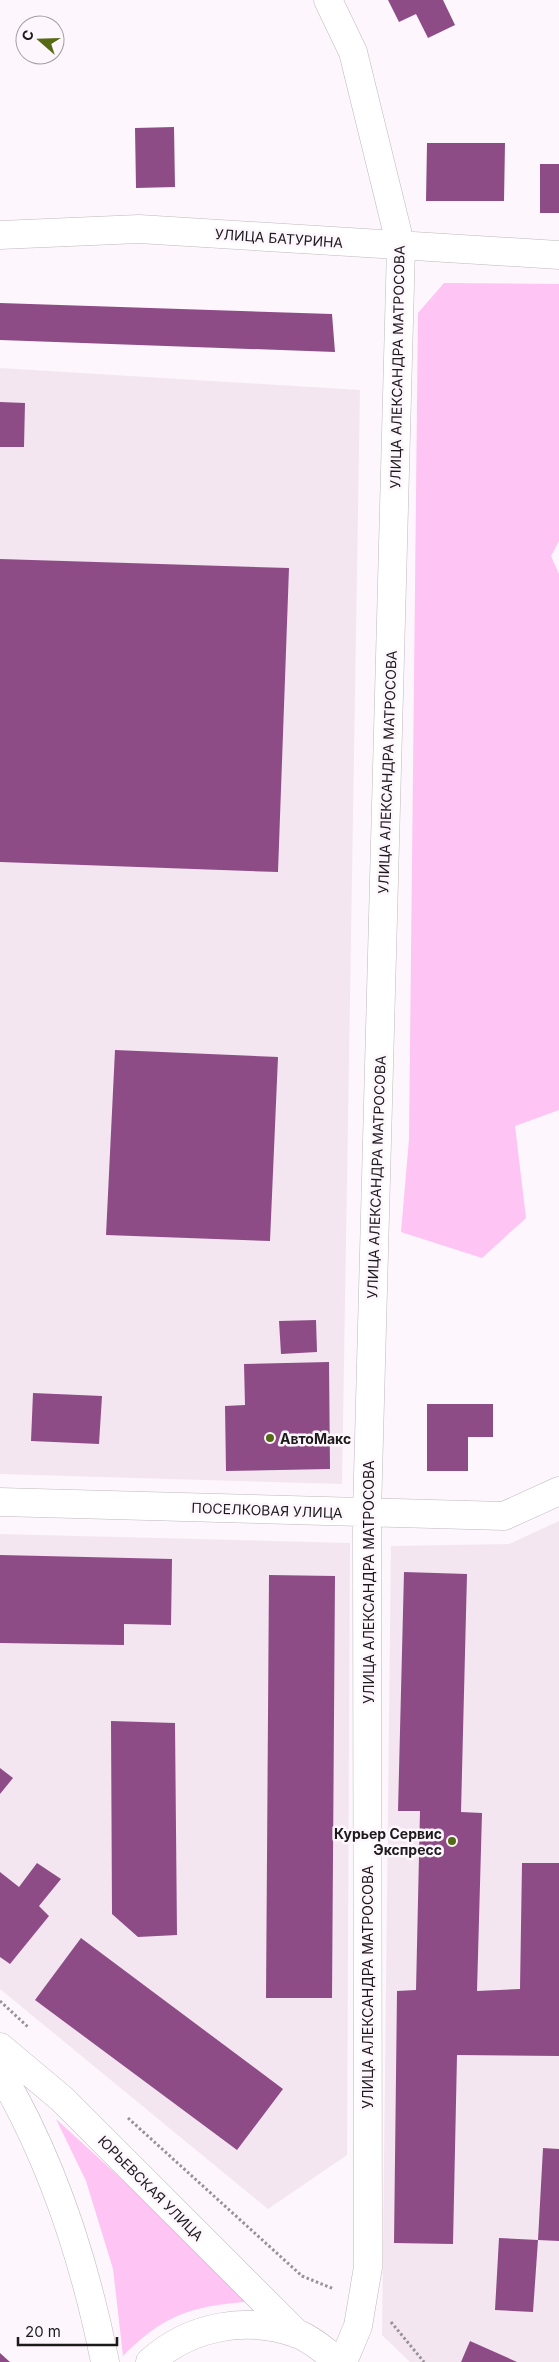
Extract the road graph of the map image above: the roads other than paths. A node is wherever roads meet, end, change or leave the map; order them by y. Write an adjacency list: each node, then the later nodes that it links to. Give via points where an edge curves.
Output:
1 (328, 0): 3 (street, УЛИЦА АЛЕКСАНДРА МАТРОСОВА, via 353,52)
2 (0, 235): 3 (street, УЛИЦА БАТУРИНА, via 139,228)
3 (401, 247): 4 (street, УЛИЦА БАТУРИНА); 7 (street, УЛИЦА АЛЕКСАНДРА МАТРОСОВА)
4 (559, 255)
5 (559, 1491): 7 (street, ПОСЕЛКОВАЯ УЛИЦА, via 504,1516)
6 (0, 1502): 7 (street, ПОСЕЛКОВАЯ УЛИЦА)
7 (367, 1513): 14 (street, УЛИЦА АЛЕКСАНДРА МАТРОСОВА, via 368,2267 358,2326)
8 (0, 2047): 10 (street, ЮРЬЕВСКАЯ УЛИЦА, via 62,2099)
9 (0, 2072): 11 (street, via 54,2182 94,2309)
10 (297, 2334): 12 (street, via 250,2323 210,2328 163,2351); 13 (street)
11 (105, 2362)
12 (150, 2362)
13 (339, 2362)
14 (344, 2362)

